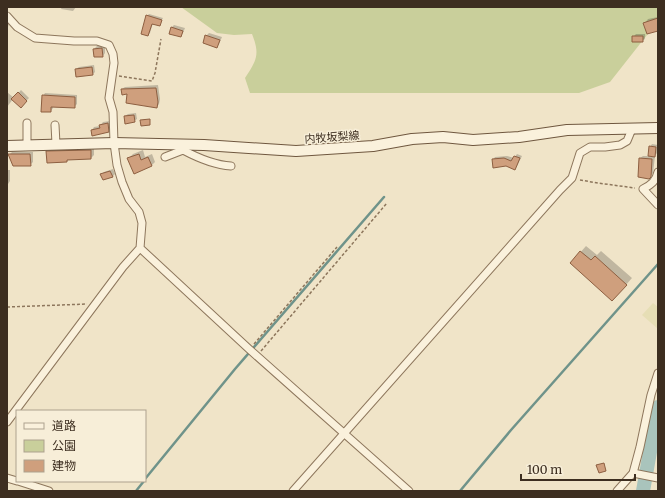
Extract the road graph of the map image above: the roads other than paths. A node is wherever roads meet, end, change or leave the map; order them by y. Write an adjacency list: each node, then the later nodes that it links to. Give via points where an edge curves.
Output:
1 (7, 16): 6 (street, via 17,27 35,38 74,42 97,41 109,45 114,63 110,87)
2 (27, 123): 8 (street)
3 (55, 125): 7 (street)
4 (658, 128): 5 (main road, 内牧坂梨線)
5 (632, 129): 10 (main road, 内牧坂梨線, via 567,130 473,140 443,137 412,139 373,146 296,151); 18 (street, via 628,141 620,145 590,147 580,154 572,178)
6 (114, 143): 7 (main road, 内牧坂梨線); 10 (main road, 内牧坂梨線); 15 (street, via 122,182 129,200 139,212 142,223)
7 (56, 144): 8 (main road, 内牧坂梨線)
8 (27, 145): 9 (main road, 内牧坂梨線)
9 (7, 146)
10 (183, 148): 11 (street); 12 (street, via 218,166)
11 (165, 157)
12 (231, 166)
13 (658, 172): 14 (street, via 651,185 643,189)
14 (658, 205)
15 (140, 248): 17 (street); 18 (street)
16 (658, 373): 19 (street)
17 (7, 422)
18 (344, 432): 23 (street); 24 (street)
19 (634, 473): 20 (street); 25 (street)
20 (658, 478)
21 (21, 482): 22 (street)
22 (49, 491)
23 (293, 491)
24 (409, 491)
25 (617, 491)

